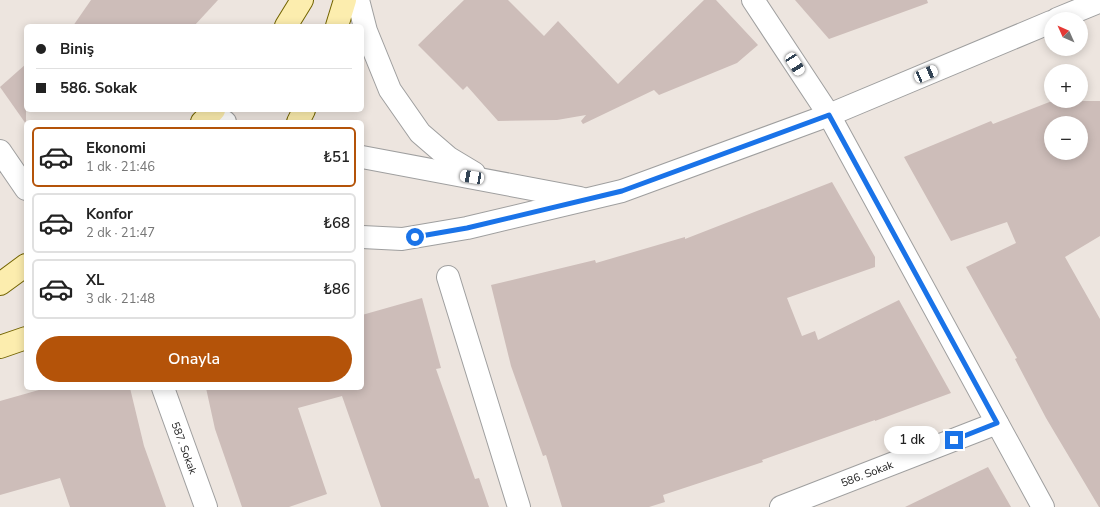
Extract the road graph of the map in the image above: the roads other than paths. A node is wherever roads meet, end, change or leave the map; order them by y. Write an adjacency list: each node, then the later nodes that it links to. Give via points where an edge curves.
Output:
1 (302, 0): 7 (main road)
2 (345, 0): 8 (main road)
3 (358, 0): 13 (street, via 366,31 390,90 420,133 449,158)
4 (753, 0): 10 (street)
5 (1097, 4): 6 (street)
6 (1076, 12)
7 (287, 24)
8 (338, 24)
9 (1044, 25): 10 (street)
10 (829, 115): 15 (street, via 622,191); 25 (street)
11 (0, 151): 14 (street)
12 (364, 157): 13 (street)
13 (486, 180): 15 (street)
14 (24, 186)
15 (588, 199): 17 (street, via 467,228)
16 (364, 237): 17 (street)
17 (402, 239): 18 (street)
18 (364, 250)
19 (24, 266): 21 (main road)
20 (448, 277): 27 (street)
21 (0, 284)
22 (24, 339): 23 (main road)
23 (0, 347)
24 (164, 390): 26 (street, 587. Sokak)
25 (997, 423): 28 (street, 586. Sokak); 29 (street)
26 (206, 507)
27 (519, 507)
28 (781, 507)
29 (1043, 507)

